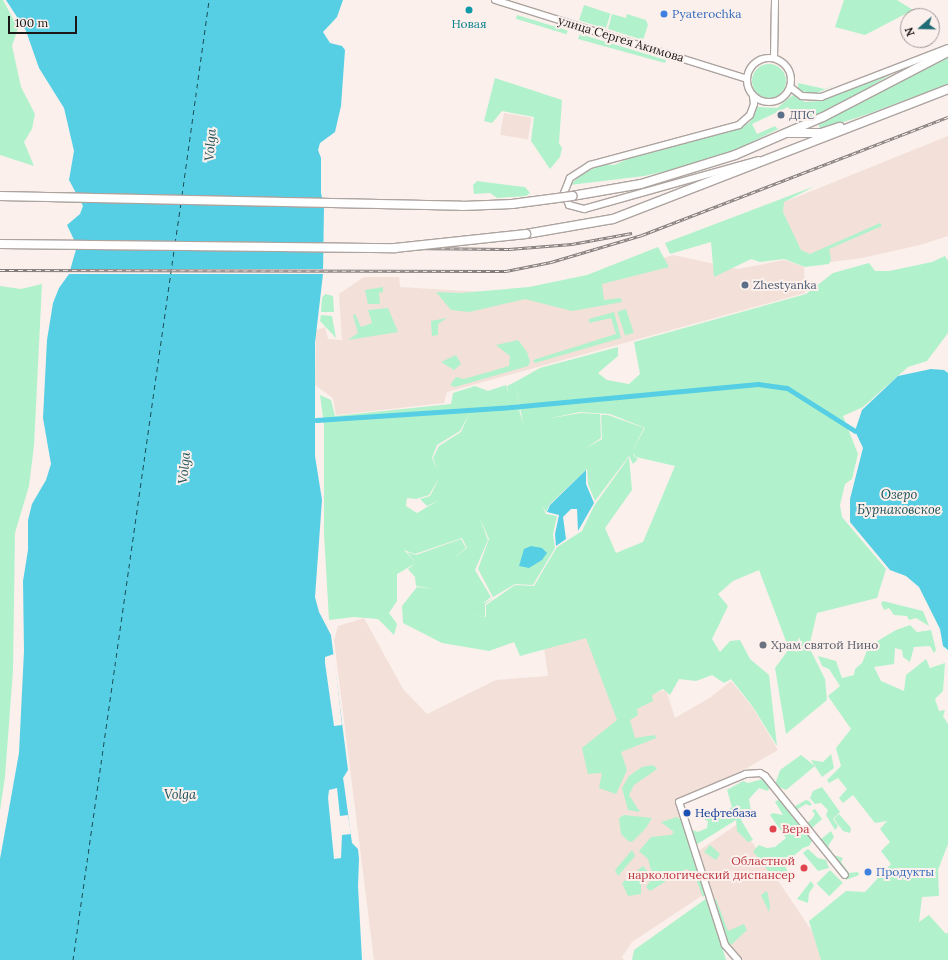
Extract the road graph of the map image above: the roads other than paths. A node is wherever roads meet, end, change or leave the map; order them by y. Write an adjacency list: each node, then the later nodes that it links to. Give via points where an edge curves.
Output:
1 (496, 0): 6 (street, улица Сергея Акимова)
2 (775, 0): 5 (street)
3 (948, 48): 7 (street, via 821,96 802,96)
4 (948, 52): 11 (main road)
5 (774, 58): 6 (street, via 753,65); 7 (street, via 790,72)
6 (747, 79): 9 (street)
7 (790, 87): 9 (street, via 782,98 776,101 762,101)
8 (948, 88): 10 (main road)
9 (753, 96): 12 (street, via 754,104 750,116 739,125 590,165 570,178 564,193 569,205 584,209 740,163)
10 (863, 121): 11 (main road, via 821,133); 12 (main road, via 814,143)
11 (786, 133): 13 (main road, bridge, via 689,171 615,190 512,204 454,206)
12 (761, 160): 14 (main road, bridge, via 613,219 526,234 395,248)
13 (0, 196)
14 (0, 244)
15 (845, 875): 16 (street, via 760,773 746,774 679,802 725,945)
16 (738, 960)

